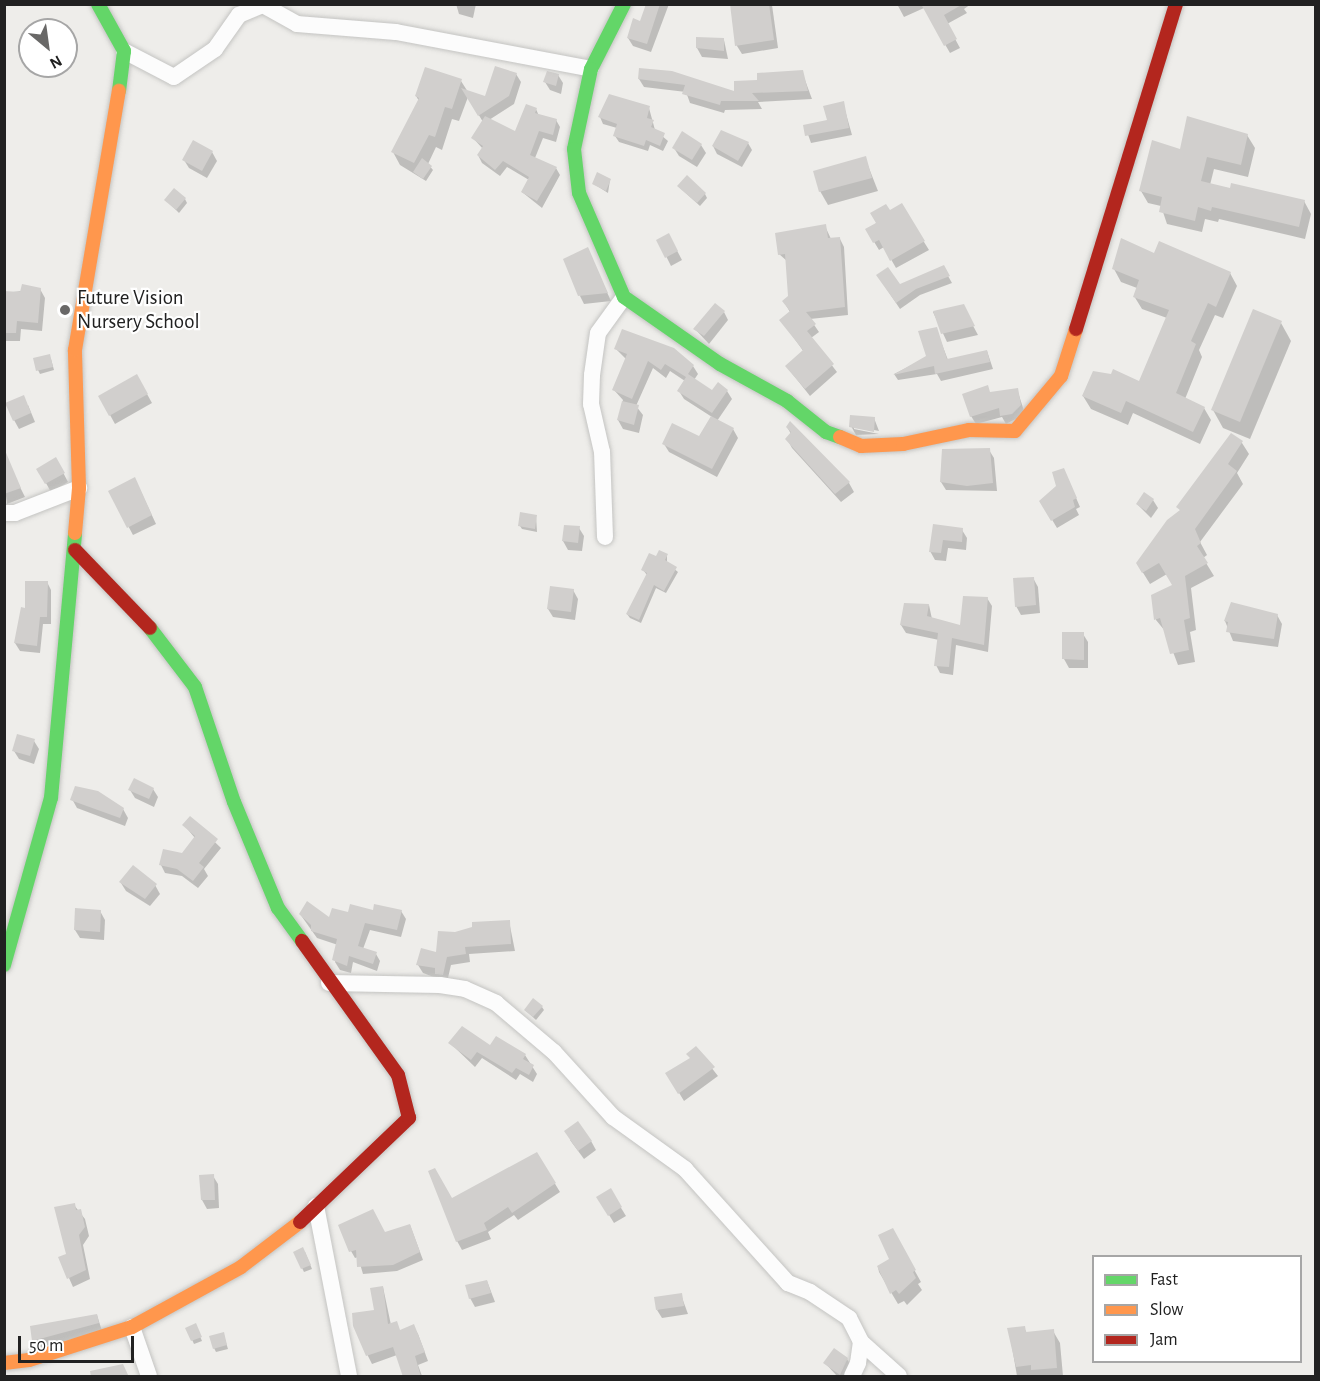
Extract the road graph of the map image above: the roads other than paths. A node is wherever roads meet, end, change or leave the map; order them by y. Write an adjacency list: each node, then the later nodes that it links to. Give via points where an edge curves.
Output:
1 (98, 4): 4 (street)
2 (624, 4): 5 (street)
3 (1176, 4): 6 (street, via 1061,376 1015,431 969,430 903,444 861,446 843,441)
4 (124, 51): 5 (street, via 174,77 215,49 239,15 262,5 297,24 396,32); 7 (street, via 75,350)
5 (591, 69): 6 (street, via 574,149 579,193)
6 (624, 297): 9 (street, via 598,333 592,375 591,404 602,452)
7 (79, 488): 8 (street, via 36,506); 10 (street)
8 (4, 513)
9 (605, 537)
10 (75, 550): 11 (street, via 51,798); 12 (street, via 162,641 195,687 234,802 278,908)
11 (4, 965)
12 (329, 983): 13 (street, via 398,1075 409,1118); 15 (street, via 440,985 465,989 496,1003 554,1052 613,1117 685,1168 788,1283 810,1292 849,1318)
13 (316, 1206): 14 (street, via 241,1267); 18 (street)
14 (132, 1327): 16 (street, via 40,1357); 17 (street)
15 (861, 1342): 19 (street); 20 (street)
16 (4, 1363)
17 (149, 1377)
18 (349, 1377)
19 (852, 1377)
20 (899, 1377)

